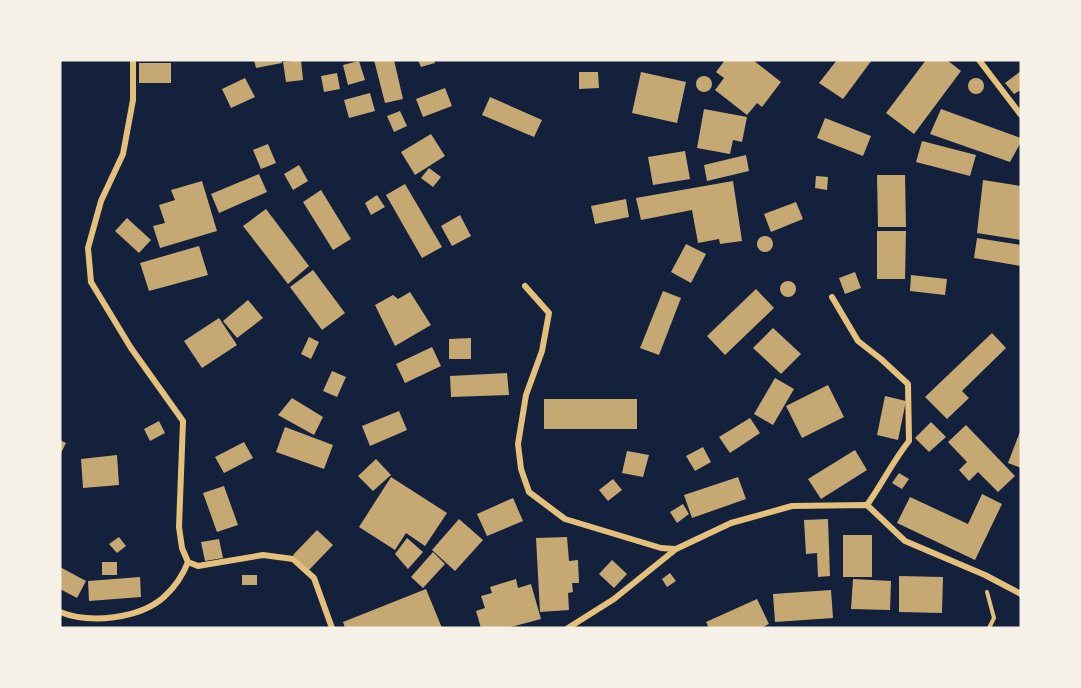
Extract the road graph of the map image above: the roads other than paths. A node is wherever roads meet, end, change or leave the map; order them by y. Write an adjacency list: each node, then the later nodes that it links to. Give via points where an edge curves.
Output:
1 (133, 60): 8 (street, via 133,100 123,154 101,201 88,248 91,282 131,348 183,421 179,527)
2 (979, 60): 3 (street)
3 (1021, 115)
4 (525, 286): 7 (street, via 549,313 542,351 526,395 518,444 529,492 565,519)
5 (832, 297): 6 (street, via 858,341 908,384 909,441)
6 (867, 505): 7 (street, via 792,506 731,523); 9 (street, via 905,541)
7 (676, 549): 12 (street, via 614,599)
8 (188, 562): 10 (street, via 182,576 163,598 131,615 89,618); 11 (street, via 198,566 263,555 293,559 314,578)
9 (1021, 594)
10 (60, 612)
11 (332, 628)
12 (568, 628)

